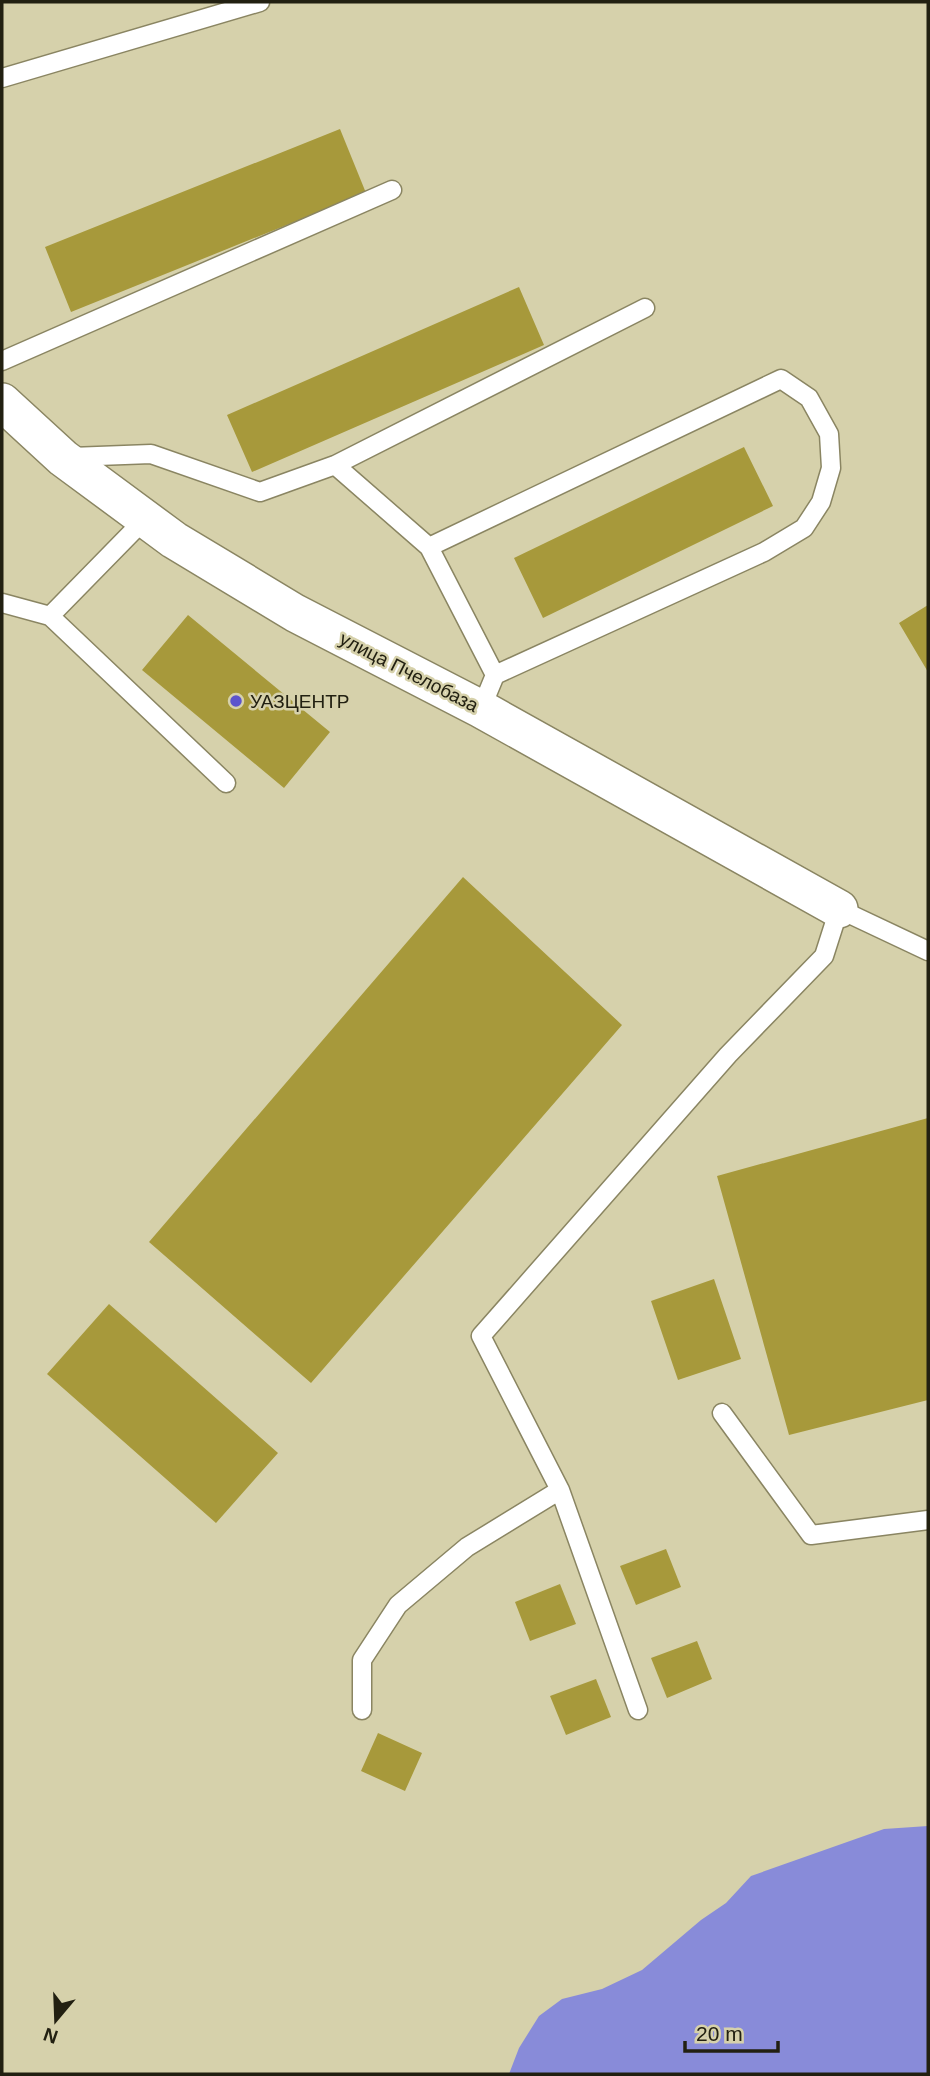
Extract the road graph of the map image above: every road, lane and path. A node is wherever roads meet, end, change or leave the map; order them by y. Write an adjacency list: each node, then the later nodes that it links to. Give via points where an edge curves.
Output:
1 (260, 2): 2 (lane)
2 (2, 78)
3 (392, 190): 5 (lane)
4 (645, 308): 8 (lane)
5 (2, 361)
6 (2, 402): 7 (street, улица Пчелобаза)
7 (63, 458): 8 (lane, via 151,454 260,492); 9 (street, улица Пчелобаза)
8 (335, 466): 10 (lane)
9 (145, 519): 12 (lane); 14 (street, улица Пчелобаза, via 295,613)
10 (429, 547): 13 (lane); 13 (lane, via 781,379 809,398 828,434 831,468 821,502 804,528 764,552)
11 (2, 603): 12 (lane)
12 (50, 616): 15 (lane)
13 (495, 675): 14 (lane)
14 (481, 709): 16 (street, улица Пчелобаза)
15 (226, 783)
16 (839, 909): 17 (lane); 19 (lane, via 824,956 728,1055 481,1336)
17 (928, 951)
18 (722, 1413): 20 (lane, via 811,1535)
19 (560, 1490): 21 (lane, via 467,1547 398,1605 362,1660); 22 (lane)
20 (928, 1520)
21 (362, 1710)
22 (638, 1710)

